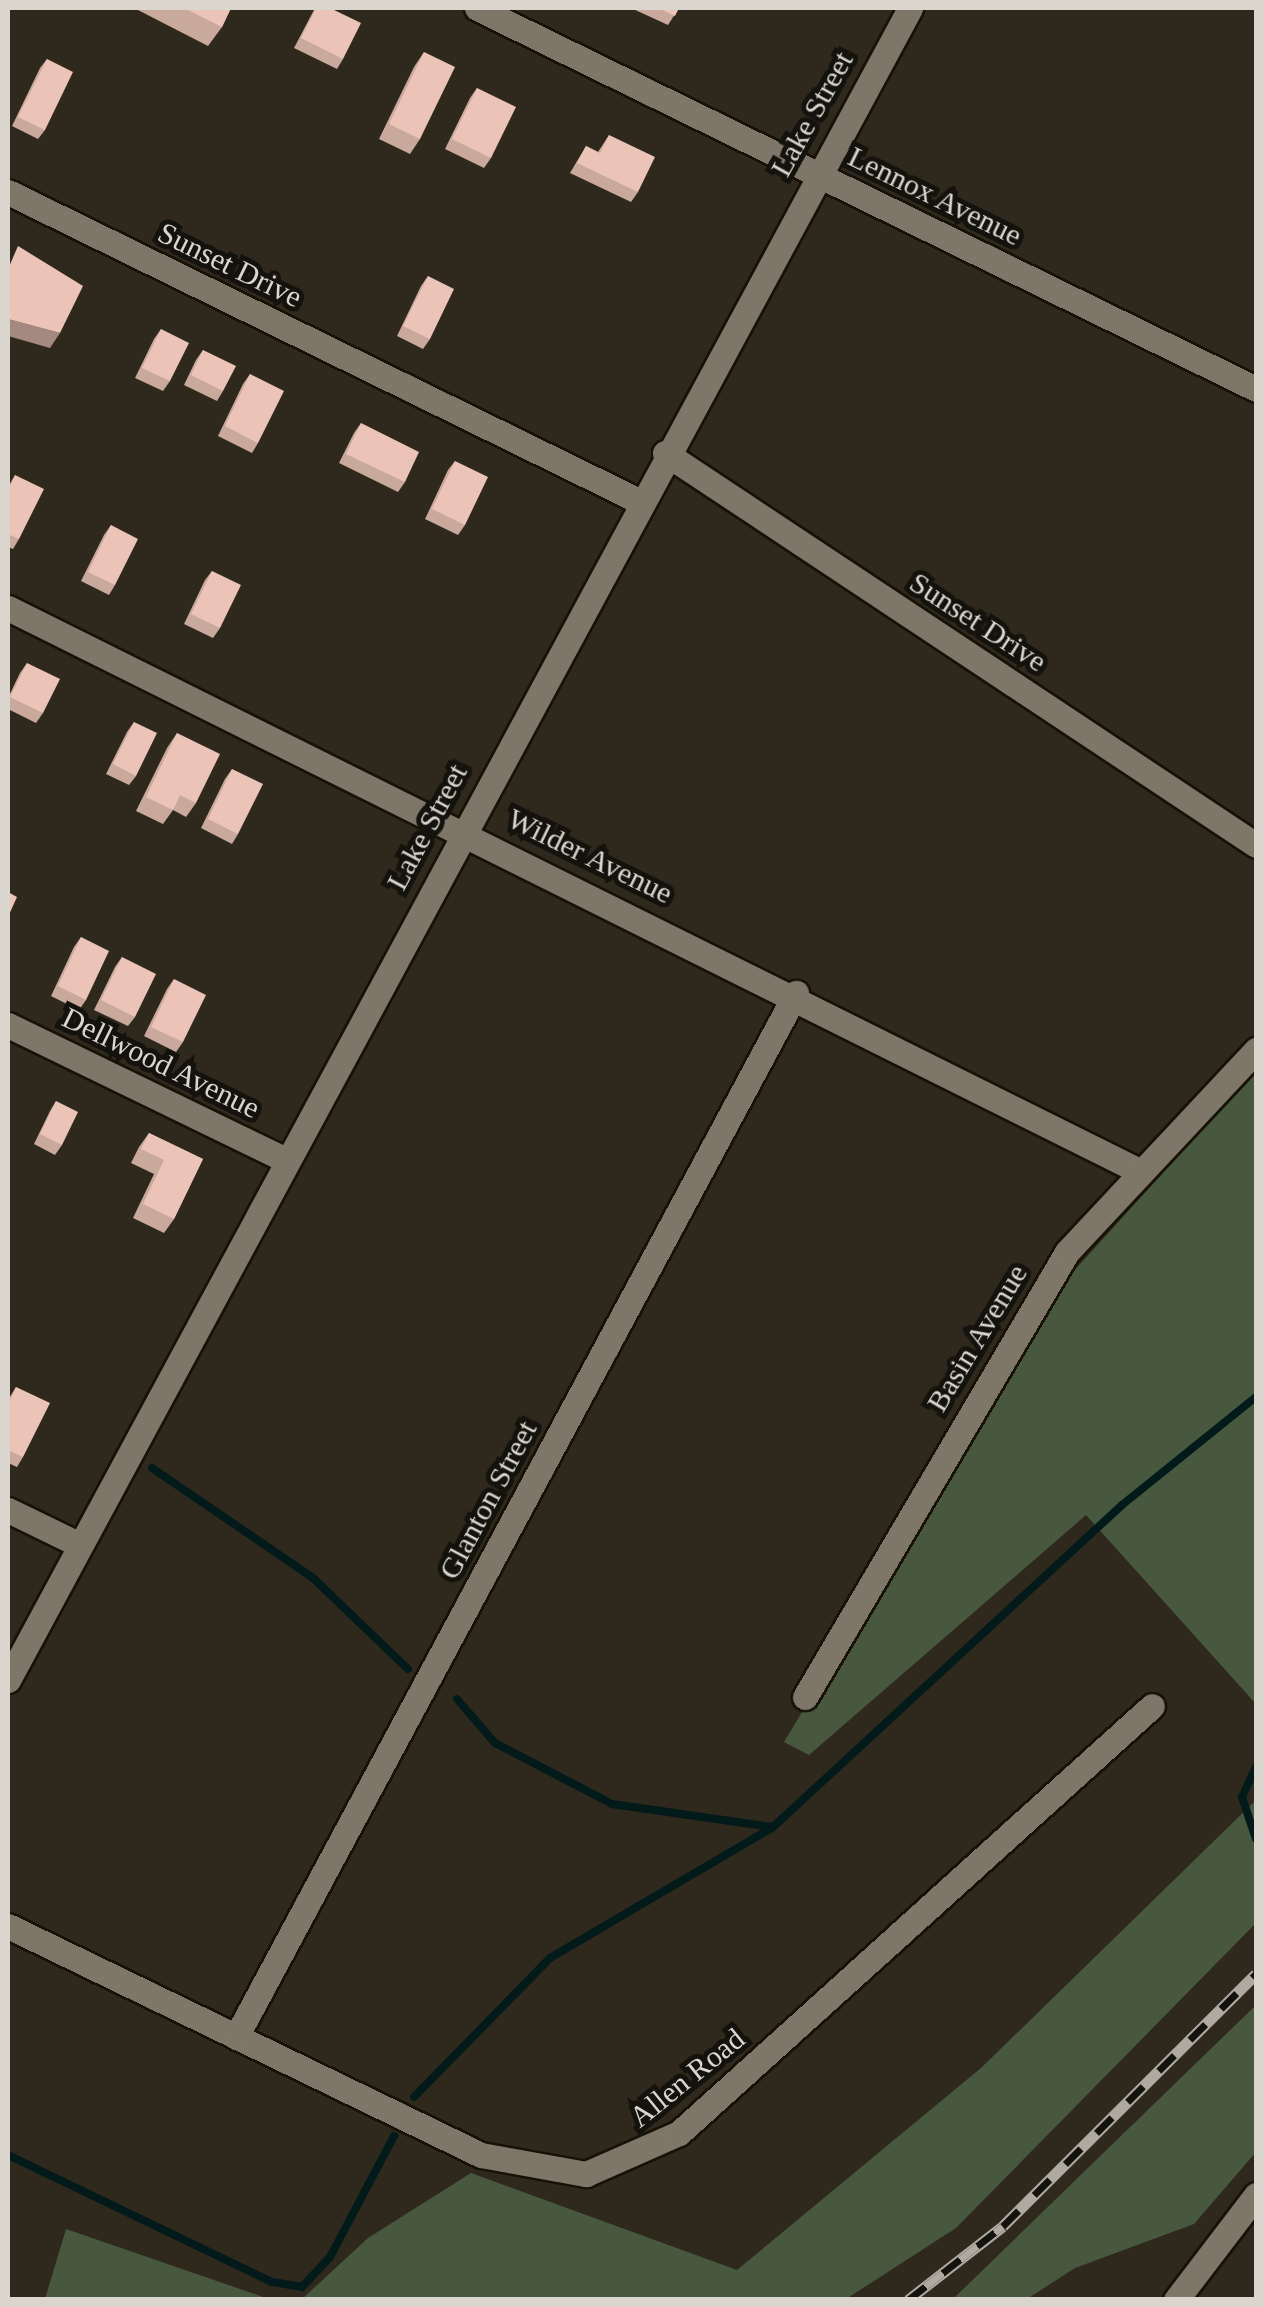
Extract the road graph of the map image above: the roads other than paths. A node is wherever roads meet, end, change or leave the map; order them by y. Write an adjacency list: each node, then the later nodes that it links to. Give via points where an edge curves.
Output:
1 (478, 8): 3 (street, Lennox Avenue)
2 (910, 8): 3 (street, Lake Street)
3 (815, 173): 5 (street, Lennox Avenue); 6 (street, Lake Street)
4 (8, 192): 7 (street, Sunset Drive)
5 (1256, 389)
6 (665, 454): 7 (street, Lake Street); 10 (street, Sunset Drive)
7 (638, 502): 9 (street, Lake Street)
8 (8, 608): 9 (street, Wilder Avenue)
9 (462, 830): 11 (street, Wilder Avenue); 14 (street, Lake Street)
10 (1256, 844)
11 (796, 993): 15 (street, Wilder Avenue); 22 (street, Glanton Street)
12 (8, 1025): 14 (street, Dellwood Avenue)
13 (1256, 1050): 15 (street, Basin Avenue)
14 (286, 1160): 17 (street, Lake Street)
15 (1139, 1171): 19 (street, Basin Avenue, via 1042,1290)
16 (8, 1510): 17 (street)
17 (80, 1545): 18 (street, Lake Street)
18 (8, 1680)
19 (805, 1697)
20 (1152, 1706): 22 (street, Allen Road, via 680,2133 616,2166 554,2175 517,2168)
21 (8, 1926): 22 (street, Allen Road)
22 (236, 2037)
23 (1256, 2195): 24 (street)
24 (1176, 2300)

